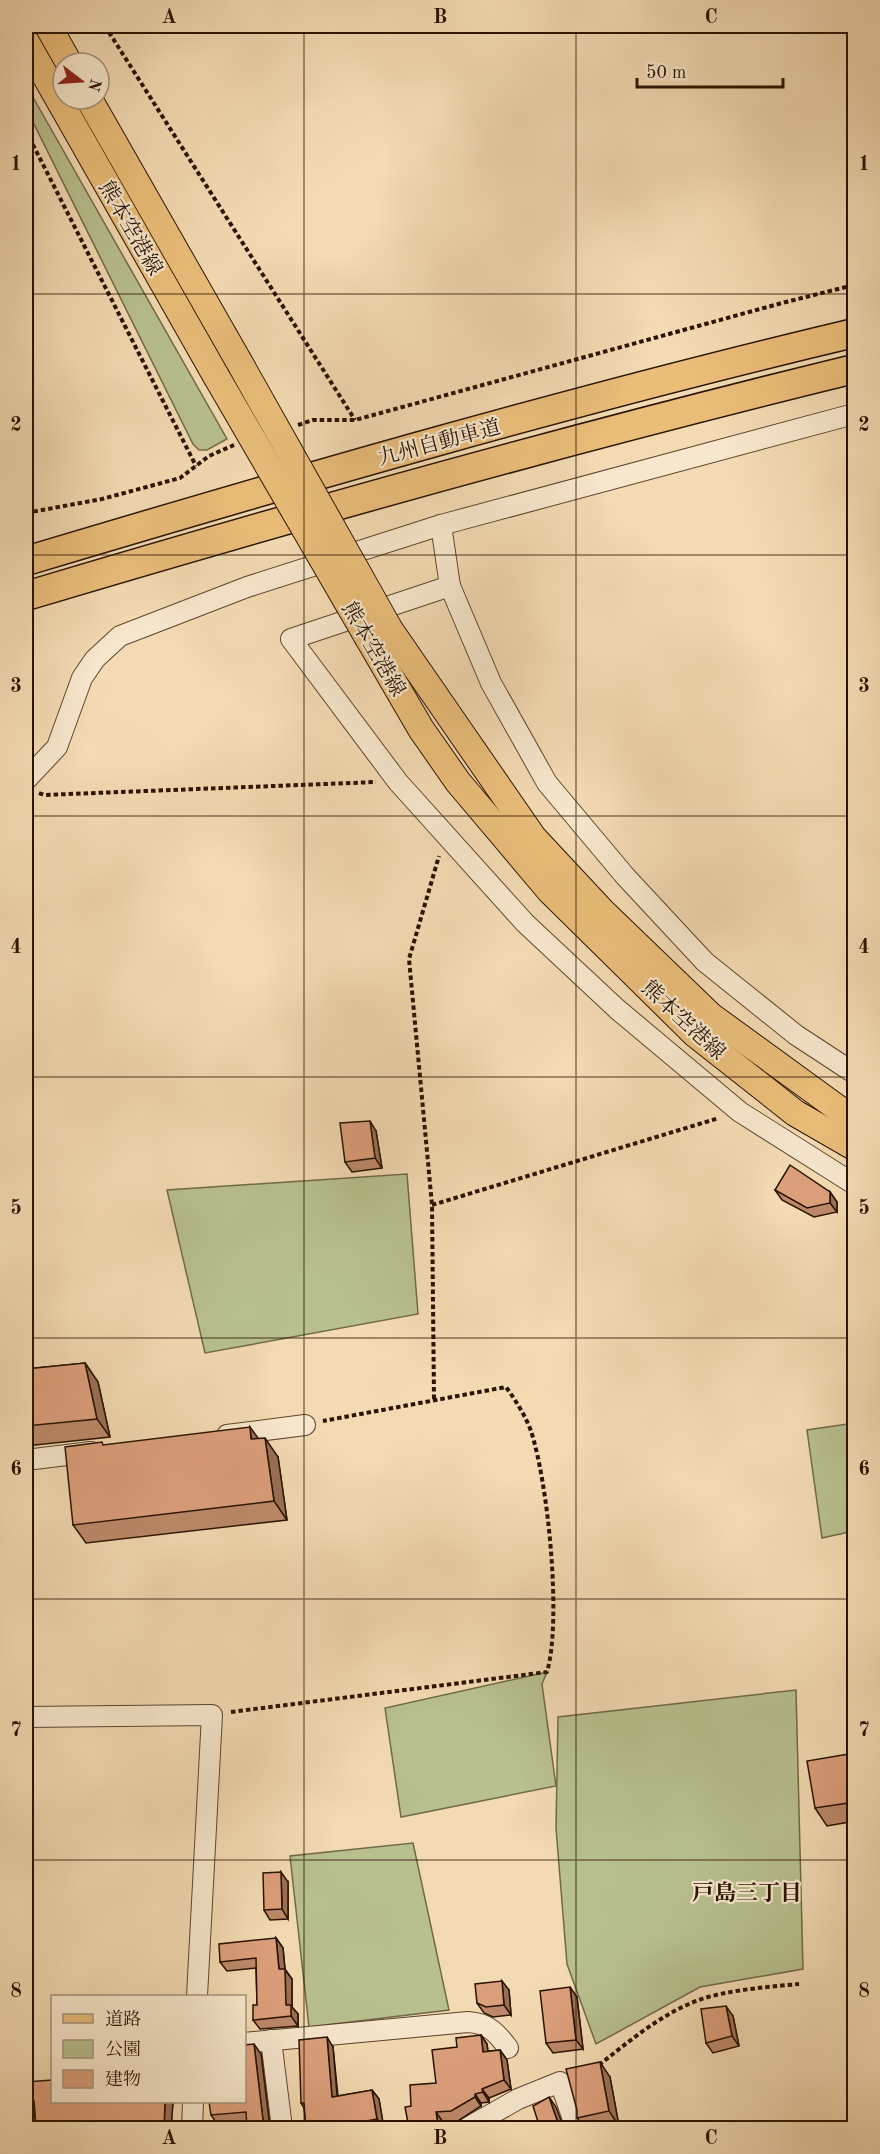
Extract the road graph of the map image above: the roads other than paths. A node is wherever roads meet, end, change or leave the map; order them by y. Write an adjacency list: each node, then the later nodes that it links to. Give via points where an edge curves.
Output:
1 (48, 26): 3 (main road)
2 (26, 42): 12 (main road, 熊本空港線, bridge, via 216,376)
3 (62, 51)
4 (96, 111): 12 (main road, 熊本空港線, bridge, via 242,367)
5 (855, 333): 9 (highway, 九州自動車道, via 597,398)
6 (855, 369): 11 (highway, 九州自動車道, via 606,431 239,532)
7 (855, 414): 8 (street)
8 (441, 525): 10 (street); 13 (street, via 247,587 120,636 95,659 82,678 57,747)
9 (26, 561)
10 (450, 586): 14 (street, via 491,683 547,783 596,842 705,962 796,1035); 17 (street, via 291,639 398,782 533,931 617,1009 740,1112)
11 (26, 596)
12 (379, 634): 15 (main road, 熊本空港線, via 533,837 602,911 711,1016); 16 (main road, 熊本空港線, via 421,729 458,782 550,891 696,1034 795,1113)
13 (30, 785)
14 (855, 1073)
15 (855, 1120)
16 (855, 1147)
17 (855, 1184)
18 (305, 1425): 19 (street)
19 (212, 1437)
20 (107, 1450): 21 (street)
21 (26, 1460)
22 (26, 1716): 23 (street, via 212,1715)
23 (197, 1995)
24 (271, 2040): 25 (street); 26 (street, via 468,2022 486,2025); 30 (street)
25 (246, 2043)
26 (508, 2048)
27 (192, 2103): 29 (street)
28 (497, 2121): 31 (street); 32 (street, via 560,2082)
29 (192, 2128)
30 (282, 2128)
31 (467, 2128)
32 (576, 2128)

